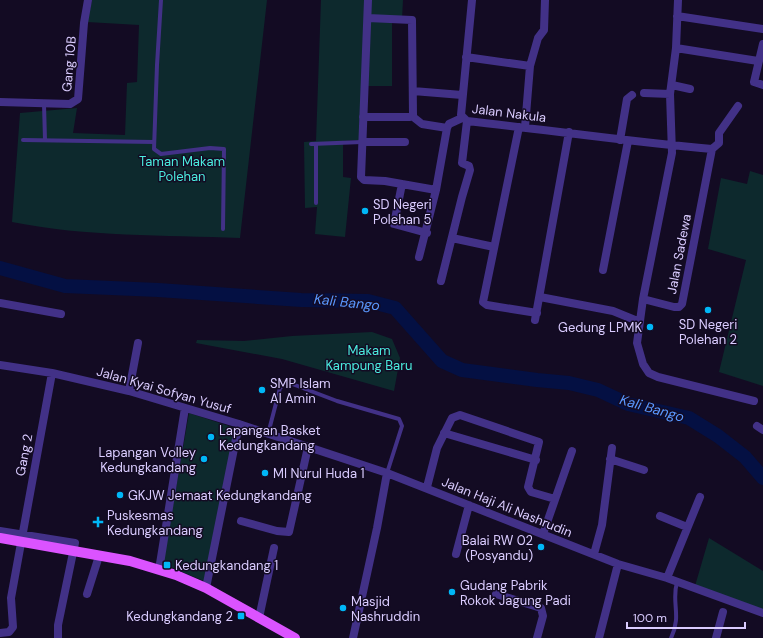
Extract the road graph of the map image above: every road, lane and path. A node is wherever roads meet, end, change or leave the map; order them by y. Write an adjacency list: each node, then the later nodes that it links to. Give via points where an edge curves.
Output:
1 (88, 0): 24 (street, Gang 10B, via 78,99 70,104)
2 (161, 0): 35 (lane)
3 (368, 0): 8 (street)
4 (472, 0): 12 (street, Jalan Nakula)
5 (545, 0): 14 (street, via 544,32 538,38)
6 (678, 0): 7 (street, Jalan Sadewa)
7 (677, 16): 9 (street); 11 (street, Jalan Sadewa)
8 (368, 18): 18 (street, via 412,20); 27 (street)
9 (763, 29)
10 (763, 44): 13 (street)
11 (676, 48): 13 (street); 15 (street, Jalan Sadewa)
12 (466, 58): 14 (street); 20 (street, Jalan Nakula)
13 (758, 61): 16 (street, via 754,82)
14 (530, 66): 29 (street)
15 (672, 85): 17 (street); 21 (street, Jalan Sadewa)
16 (763, 85)
17 (690, 89)
18 (413, 91): 20 (street); 26 (street)
19 (644, 93): 21 (street)
20 (462, 94): 28 (street, Jalan Nakula, via 461,115)
21 (670, 94): 40 (street, Jalan Sadewa)
22 (632, 95): 34 (street, via 626,101)
23 (0, 102): 24 (street, Gang 10B)
24 (44, 104): 33 (lane)
25 (738, 106): 41 (street, via 719,133 719,143)
26 (412, 116): 27 (street); 30 (street, via 422,124)
27 (363, 117): 36 (street)
28 (465, 120): 29 (street, Jalan Nakula); 30 (street, via 449,124); 47 (street, via 462,160 470,170)
29 (522, 127): 31 (street, Jalan Nakula); 48 (street)
30 (447, 128): 43 (street)
31 (569, 132): 34 (street, Jalan Nakula); 52 (street)
32 (23, 140): 33 (lane)
33 (46, 140): 35 (lane)
34 (624, 141): 40 (street, Jalan Nakula); 50 (street)
35 (154, 142): 45 (lane, via 154,149 161,154 224,148)
36 (362, 142): 37 (street); 39 (lane); 42 (street, via 362,179)
37 (406, 142)
38 (311, 144): 39 (lane)
39 (316, 144): 44 (lane)
40 (671, 145): 41 (street); 53 (street, Jalan Sadewa, via 666,191)
41 (712, 149): 53 (street, Jalan Sadewa, via 682,304 674,307)
42 (402, 184): 43 (street); 46 (street, via 394,224)
43 (436, 190): 46 (street)
44 (316, 203)
45 (223, 229)
46 (427, 233): 49 (street)
47 (452, 238): 48 (street); 51 (street)
48 (494, 247): 52 (street, via 483,302 536,316)
49 (419, 257)
50 (603, 270)
51 (441, 281)
52 (540, 297): 56 (street, via 613,311)
53 (643, 299): 56 (street)
54 (1, 305): 55 (street)
55 (61, 314)
56 (640, 322): 61 (street, via 638,352 650,373 658,378)
57 (138, 343): 60 (street)
58 (0, 365): 59 (street, Jalan Kyai Sofyan Yusuf)
59 (52, 373): 60 (street, Jalan Kyai Sofyan Yusuf); 83 (street, Gang 2)
60 (129, 391): 62 (street, Jalan Kyai Sofyan Yusuf)
61 (754, 400)
62 (185, 408): 63 (street, Jalan Kyai Sofyan Yusuf); 89 (street)
63 (239, 424): 65 (street, Jalan Kyai Sofyan Yusuf); 92 (street)
64 (444, 433): 70 (street); 70 (street, via 452,418 460,415 537,441 540,444); 73 (street, via 437,448)
65 (268, 434): 66 (street, Jalan Kyai Sofyan Yusuf); 72 (lane, via 280,388 287,382 337,401 399,419 402,426)
66 (308, 447): 72 (street, Jalan Kyai Sofyan Yusuf); 78 (street, via 288,532)
67 (612, 448): 69 (street)
68 (572, 451): 75 (street)
69 (610, 459): 71 (street); 86 (street, via 602,526)
70 (536, 460): 75 (street, via 529,489 531,492)
71 (644, 470)
72 (387, 473): 73 (street, Jalan Haji Ali Nashrudin); 101 (street)
73 (427, 488): 76 (street, Jalan Haji Ali Nashrudin)
74 (700, 497): 79 (street)
75 (554, 499): 81 (street)
76 (469, 505): 81 (street, Jalan Haji Ali Nashrudin); 85 (street)
77 (660, 516): 79 (street)
78 (241, 521)
79 (687, 527): 90 (street)
80 (0, 531): 99 (street, via 75,543 58,625)
81 (542, 534): 86 (street, Jalan Haji Ali Nashrudin)
82 (0, 538): 83 (main road)
83 (21, 541): 87 (main road); 98 (street, Gang 2, via 10,600 13,628 9,632)
84 (274, 548): 97 (street)
85 (456, 554)
86 (594, 554): 88 (street, Jalan Haji Ali Nashrudin)
87 (99, 556): 89 (main road, via 130,561); 93 (street)
88 (618, 564): 90 (street, Jalan Haji Ali Nashrudin); 103 (street)
89 (159, 570): 92 (main road)
90 (667, 578): 91 (street, Jalan Haji Ali Nashrudin)
91 (677, 582): 96 (street, Jalan Haji Ali Nashrudin); 104 (lane, via 676,627)
92 (206, 588): 97 (main road)
93 (87, 594)
94 (496, 594): 102 (street, via 541,608 543,616)
95 (723, 612): 105 (street)
96 (763, 613)
97 (259, 618): 100 (main road)
98 (0, 633)
99 (58, 638)
100 (295, 638)
101 (353, 638)
102 (536, 638)
103 (599, 638)
104 (671, 638)
105 (716, 638)

